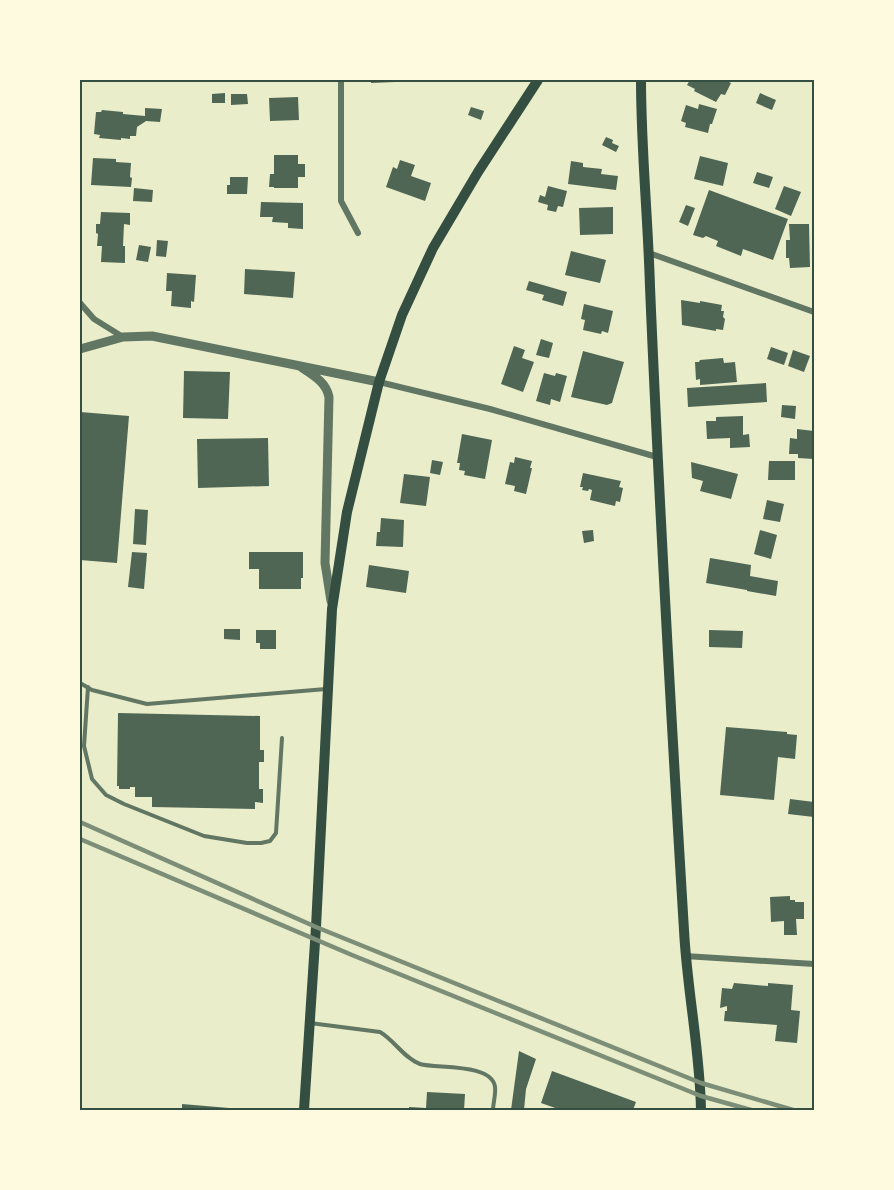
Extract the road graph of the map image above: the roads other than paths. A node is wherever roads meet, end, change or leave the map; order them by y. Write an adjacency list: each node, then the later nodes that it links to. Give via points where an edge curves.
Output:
1 (341, 80): 4 (street, via 341,201)
2 (538, 80): 11 (main road, via 433,248 402,315)
3 (640, 80): 5 (main road)
4 (358, 233)
5 (649, 253): 7 (street); 12 (main road)
6 (80, 303): 8 (street, via 94,319)
7 (814, 312)
8 (123, 337): 9 (street); 10 (street, via 152,336)
9 (80, 349)
10 (297, 364): 11 (street); 13 (street, via 318,378 330,397 325,563)
11 (379, 382): 12 (street); 13 (main road, via 347,512)
12 (657, 457): 18 (main road)
13 (332, 606): 16 (main road)
14 (80, 682): 15 (lane)
15 (88, 687): 16 (lane, via 147,705); 17 (lane, via 84,746 93,779 106,795 204,836 247,843 270,841 276,833)
16 (328, 688): 20 (main road)
17 (282, 738)
18 (685, 957): 19 (street); 23 (main road)
19 (814, 964)
20 (310, 1022): 21 (main road); 22 (lane, via 380,1032 420,1064 482,1073 492,1079 495,1087)
21 (304, 1110)
22 (493, 1110)
23 (701, 1110)

